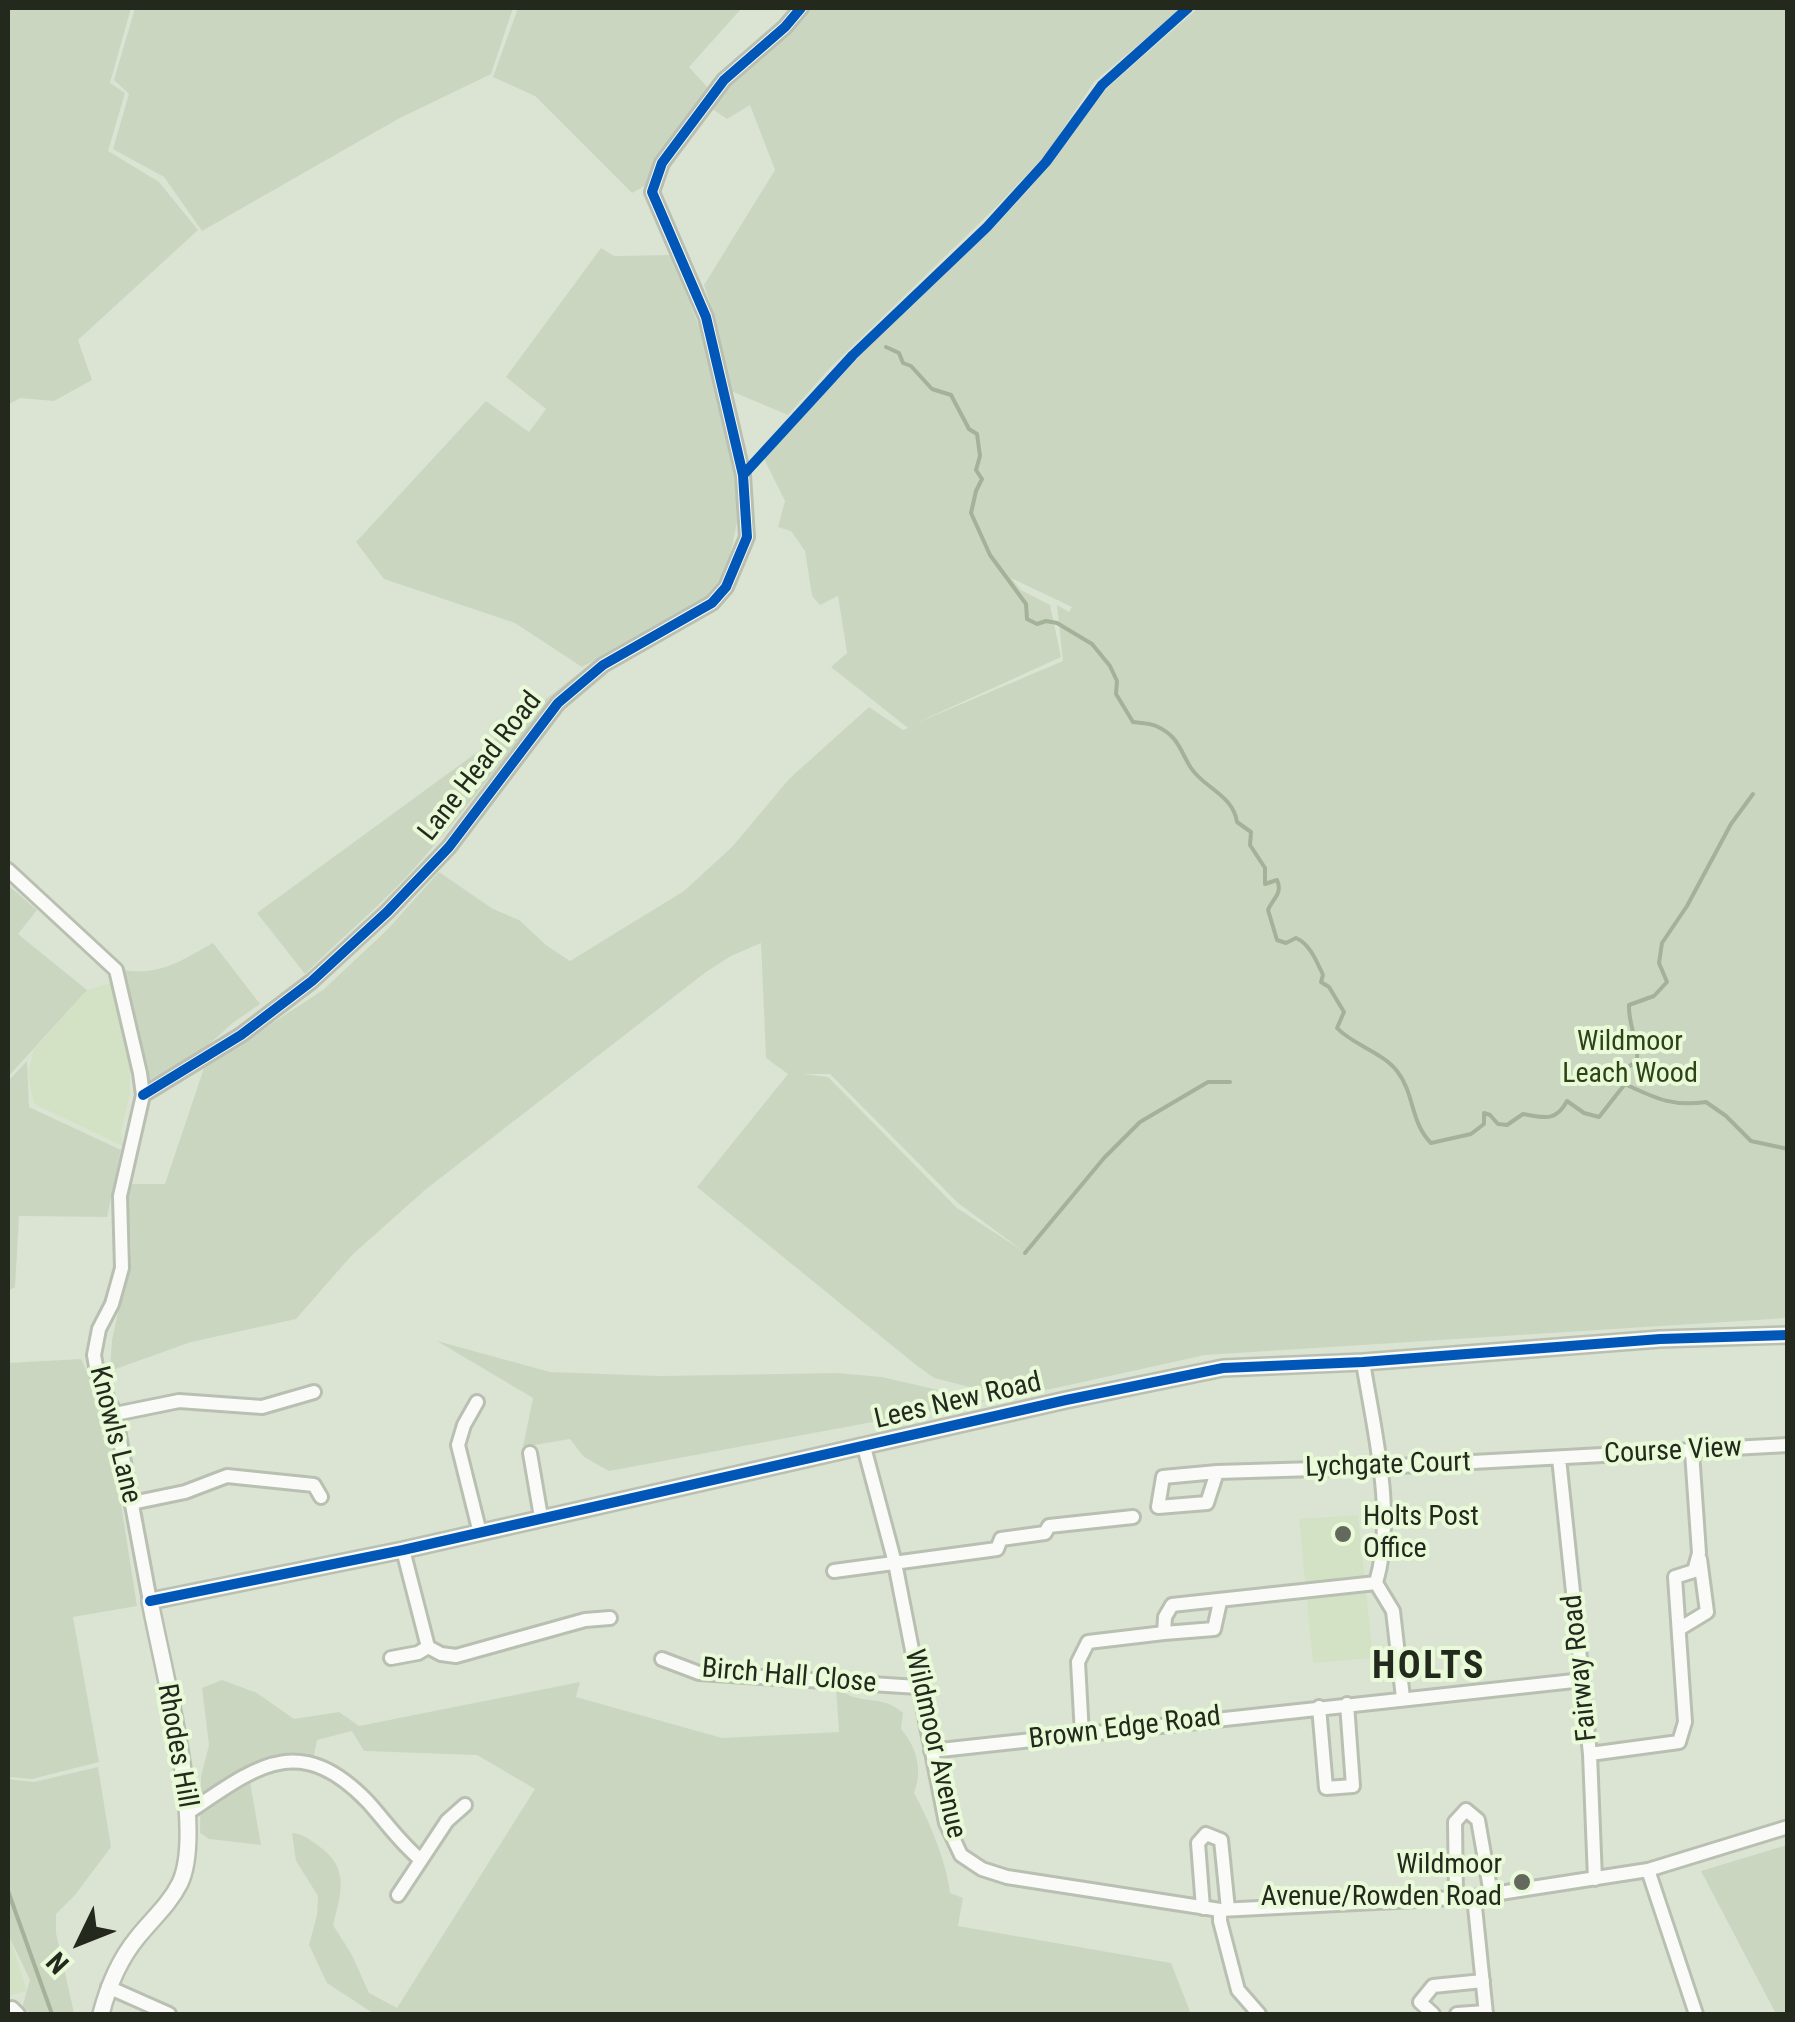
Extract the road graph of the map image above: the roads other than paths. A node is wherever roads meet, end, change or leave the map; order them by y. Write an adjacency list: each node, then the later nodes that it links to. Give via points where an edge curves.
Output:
1 (801, 8): 3 (street, Lane Head Road, via 724,80 662,163 652,192 706,317 742,475 747,538 726,587 712,603 603,665 558,703 449,847 312,981)
2 (8, 870): 3 (street, via 116,970)
3 (143, 1095): 8 (street, Knowls Lane, via 122,1181 122,1268 94,1355)
4 (1788, 1334): 5 (street, Lees New Road)
5 (1363, 1362): 10 (street, Lees New Road, via 1224,1368); 14 (street)
6 (314, 1392): 8 (street, via 262,1408 179,1401)
7 (478, 1402): 20 (street, via 458,1445)
8 (115, 1414): 17 (street, Knowls Lane)
9 (1788, 1445): 11 (street, Course View)
10 (864, 1447): 18 (street, Lees New Road); 23 (street, Wildmoor Avenue)
11 (1692, 1452): 13 (street, Course View); 22 (street)
12 (530, 1453): 18 (street)
13 (1559, 1458): 14 (street, Lychgate Court); 34 (street, Fairway Road)
14 (1380, 1467): 15 (street, Lychgate Court); 25 (street, via 1385,1554)
15 (1217, 1472): 15 (street, Lychgate Court, via 1207,1503 1158,1507 1163,1477)
16 (321, 1498): 17 (street, via 314,1485 240,1475)
17 (132, 1503): 26 (street, Knowls Lane)
18 (541, 1517): 20 (street, Lees New Road)
19 (1132, 1517): 23 (street, via 1049,1526 1045,1533 1000,1539 998,1549)
20 (480, 1533): 21 (street, Lees New Road)
21 (403, 1550): 26 (street, Lees New Road); 31 (street)
22 (1699, 1553): 29 (street, via 1694,1571 1676,1576); 29 (street, via 1708,1612)
23 (896, 1563): 24 (street); 35 (street, Wildmoor Avenue)
24 (834, 1571)
25 (1376, 1583): 27 (street); 36 (street, via 1393,1611)
26 (150, 1601): 43 (street, Rhodes Hill)
27 (1220, 1602): 30 (street, via 1214,1629); 30 (street, via 1172,1605)
28 (610, 1618): 31 (street, via 456,1656)
29 (1679, 1630): 41 (street, via 1685,1722 1679,1742)
30 (1164, 1633): 39 (street, via 1088,1642 1078,1662)
31 (428, 1647): 32 (street)
32 (390, 1658)
33 (662, 1659): 35 (street, Birch Hall Close, via 699,1673)
34 (1583, 1680): 36 (street, Brown Edge Road); 41 (street, Fairway Road)
35 (918, 1687): 40 (street, Wildmoor Avenue)
36 (1404, 1698): 37 (street, Brown Edge Road)
37 (1347, 1704): 38 (street, Brown Edge Road); 38 (street, via 1353,1786 1326,1788)
38 (1319, 1707): 39 (street, Brown Edge Road)
39 (1082, 1735): 40 (street, Brown Edge Road)
40 (931, 1751): 52 (street, Wildmoor Avenue, via 952,1838 970,1863 1023,1880)
41 (1590, 1754): 47 (street, Fairway Road)
42 (465, 1806): 45 (street, via 447,1820)
43 (190, 1812): 45 (street, via 275,1762 316,1764 339,1776); 55 (street, Rhodes Hill, via 182,1878)
44 (1788, 1827): 46 (street, Wildmoor Avenue)
45 (422, 1860): 49 (street)
46 (1648, 1870): 47 (street, Wildmoor Avenue); 62 (street)
47 (1595, 1879): 48 (street, Wildmoor Avenue)
48 (1490, 1894): 50 (street, Wildmoor Avenue); 51 (street, via 1478,1820 1466,1810 1455,1822)
49 (398, 1895)
50 (1474, 1897): 51 (street, Wildmoor Avenue); 54 (street)
51 (1456, 1898): 53 (street, Wildmoor Avenue)
52 (1203, 1908): 53 (street, Wildmoor Avenue); 53 (street, via 1198,1843 1206,1834 1221,1840)
53 (1224, 1909): 59 (street, via 1220,1921 1238,1990)
54 (1482, 1981): 56 (street); 60 (street, via 1433,1986 1420,2002)
55 (108, 1987): 57 (street, Rhodes Hill); 58 (street)
56 (1486, 2013): 61 (street)
57 (101, 2014)
58 (169, 2014)
59 (1260, 2014)
60 (1433, 2014)
61 (1457, 2014)
62 (1696, 2014)

